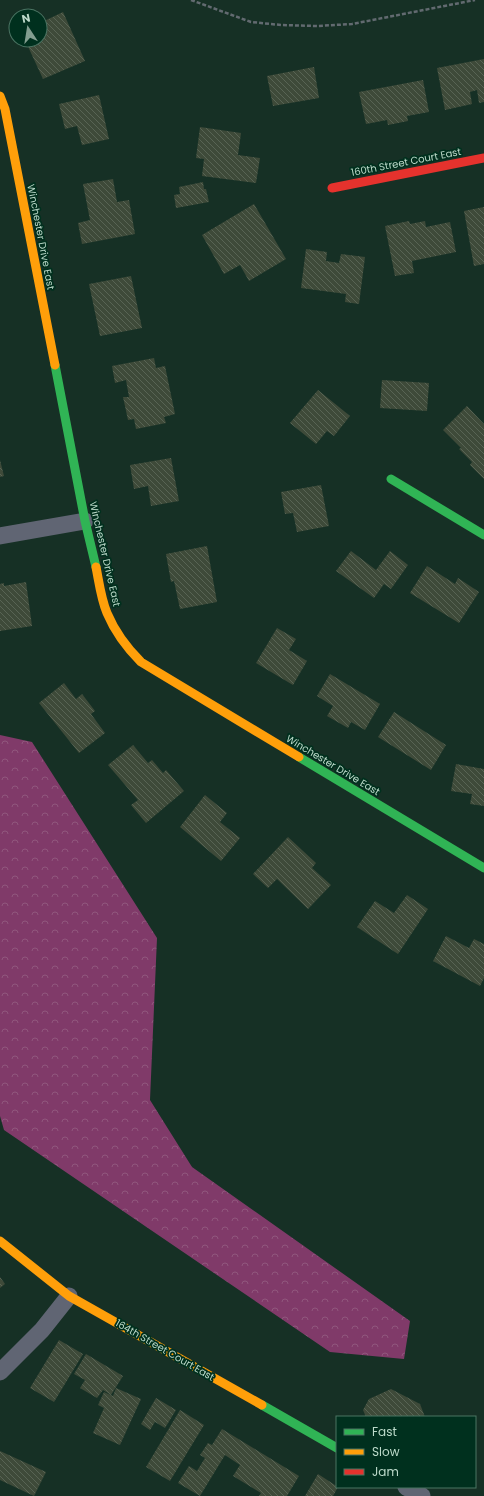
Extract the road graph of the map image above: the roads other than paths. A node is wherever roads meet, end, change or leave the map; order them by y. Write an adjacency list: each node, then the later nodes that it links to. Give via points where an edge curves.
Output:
1 (0, 96): 5 (street, Winchester Drive East, via 7,115)
2 (484, 158): 3 (street, 160th Street Court East)
3 (332, 188)
4 (391, 478): 6 (street)
5 (85, 521): 7 (street); 8 (street, Winchester Drive East, via 106,612 116,631 141,662)
6 (484, 535)
7 (0, 536)
8 (484, 868)
9 (0, 1241): 10 (street, 164th Street Court East)
10 (69, 1296): 11 (street, via 42,1330); 12 (street, 164th Street Court East)
11 (0, 1372)
12 (336, 1447)
13 (408, 1488): 14 (street)
14 (422, 1496)

